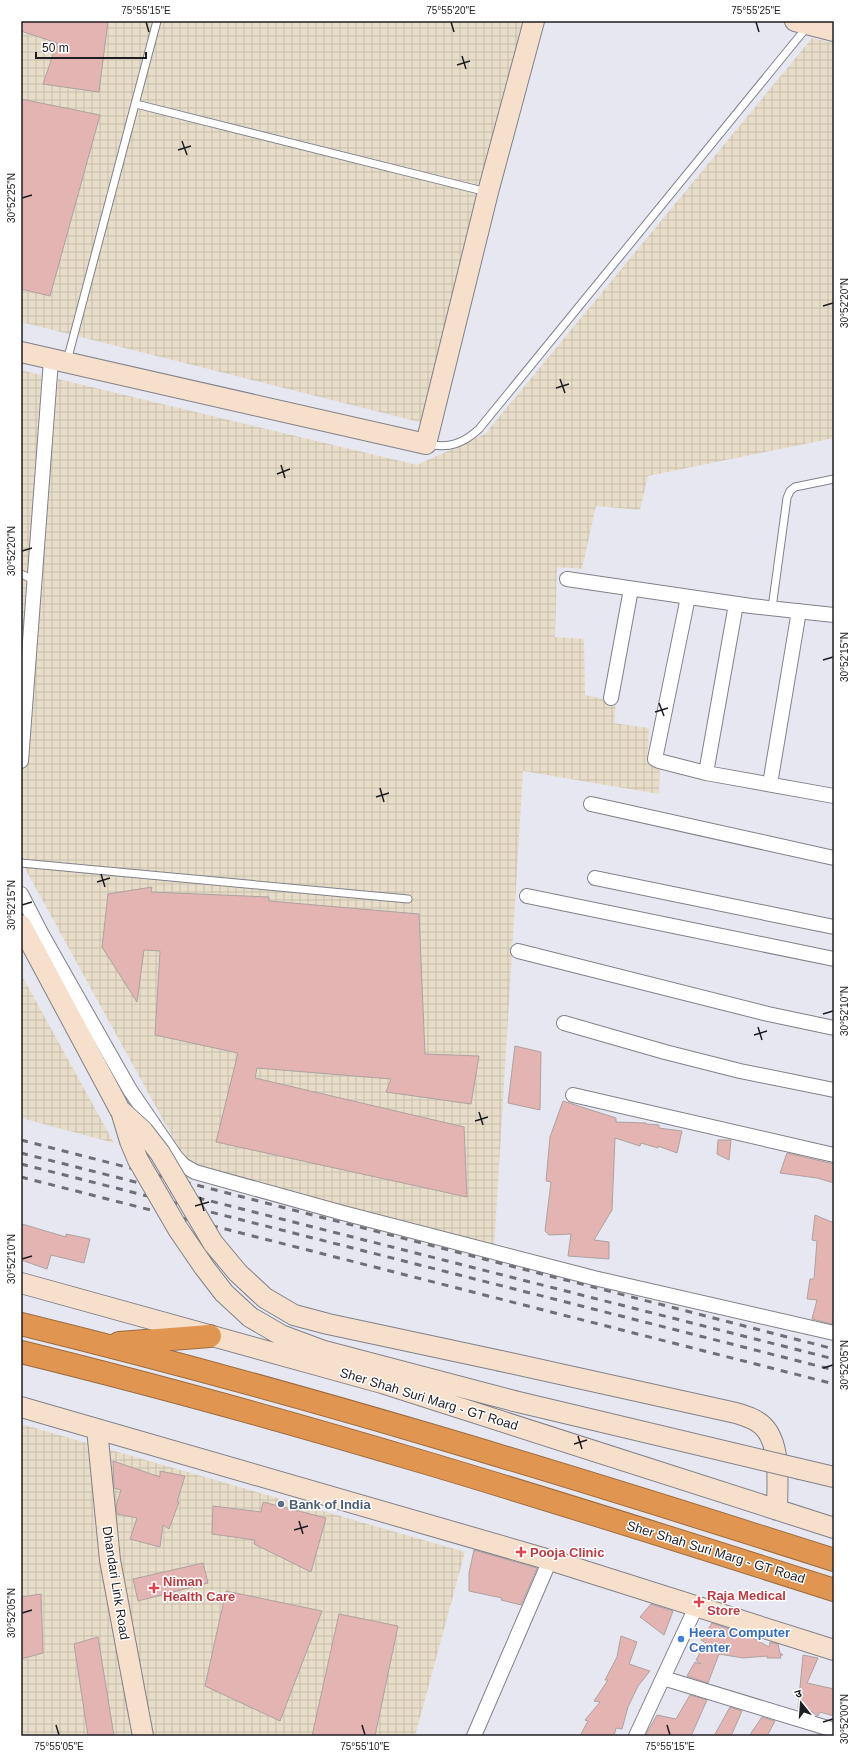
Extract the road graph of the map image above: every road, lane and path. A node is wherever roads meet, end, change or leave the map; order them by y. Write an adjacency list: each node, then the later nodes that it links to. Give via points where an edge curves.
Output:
1 (157, 21): 5 (lane)
2 (534, 21): 6 (street)
3 (802, 23): 4 (street); 9 (lane, via 480,429 460,443 439,446)
4 (834, 31)
5 (136, 104): 6 (lane); 8 (lane)
6 (488, 192): 9 (street)
7 (21, 352): 8 (street)
8 (59, 362): 9 (street); 13 (street)
9 (426, 444)
10 (834, 479): 17 (lane, via 795,487 790,491)
11 (21, 574): 13 (lane)
12 (567, 579): 14 (street)
13 (34, 580): 21 (street)
14 (631, 589): 15 (street); 20 (street)
15 (688, 597): 16 (street); 22 (street, via 655,757 659,761)
16 (736, 604): 17 (street); 22 (street)
17 (772, 608): 18 (street)
18 (799, 612): 19 (street); 23 (street)
19 (834, 615)
20 (611, 698)
21 (21, 761)
22 (706, 772): 23 (street)
23 (770, 784): 24 (street)
24 (834, 796)
25 (591, 804): 26 (street)
26 (834, 858)
27 (21, 863): 31 (lane)
28 (595, 878): 33 (street)
29 (21, 894): 44 (street, via 130,1090 175,1156 183,1165 195,1172 586,1276)
30 (527, 896): 35 (street)
31 (408, 899)
32 (21, 925): 40 (street)
33 (834, 927)
34 (518, 951): 37 (street, via 768,1014)
35 (834, 959)
36 (564, 1023): 38 (street, via 740,1071)
37 (834, 1028)
38 (834, 1090)
39 (573, 1095): 41 (street)
40 (120, 1110): 50 (street, bridge, via 138,1160 178,1230 204,1267 224,1293 250,1317 281,1335 324,1351 506,1399); 51 (street, bridge, via 143,1131 160,1153 213,1243 238,1273 264,1298 294,1315 328,1324 736,1413 753,1419 764,1427 775,1448)
41 (833, 1151)
42 (21, 1283): 45 (street, Sher Shah Suri Marg - GT Road)
43 (21, 1324): 46 (highway, Sher Shah Suri Marg - GT Road)
44 (834, 1333)
45 (210, 1336): 46 (highway); 51 (street, Sher Shah Suri Marg - GT Road, via 382,1383)
46 (104, 1345): 54 (highway, Sher Shah Suri Marg - GT Road, via 288,1394 486,1452)
47 (21, 1352): 55 (highway, Sher Shah Suri Marg - GT Road, via 281,1421 479,1479)
48 (21, 1406): 49 (street)
49 (97, 1429): 53 (street); 60 (street, Dhandari Link Road, via 110,1560)
50 (834, 1477)
51 (777, 1510): 52 (street, Sher Shah Suri Marg - GT Road)
52 (834, 1528)
53 (550, 1560): 56 (street); 61 (street)
54 (834, 1560)
55 (834, 1590)
56 (696, 1607): 57 (street); 58 (street)
57 (834, 1650)
58 (663, 1678): 59 (street); 62 (street)
59 (834, 1730)
60 (143, 1736)
61 (474, 1736)
62 (636, 1736)

